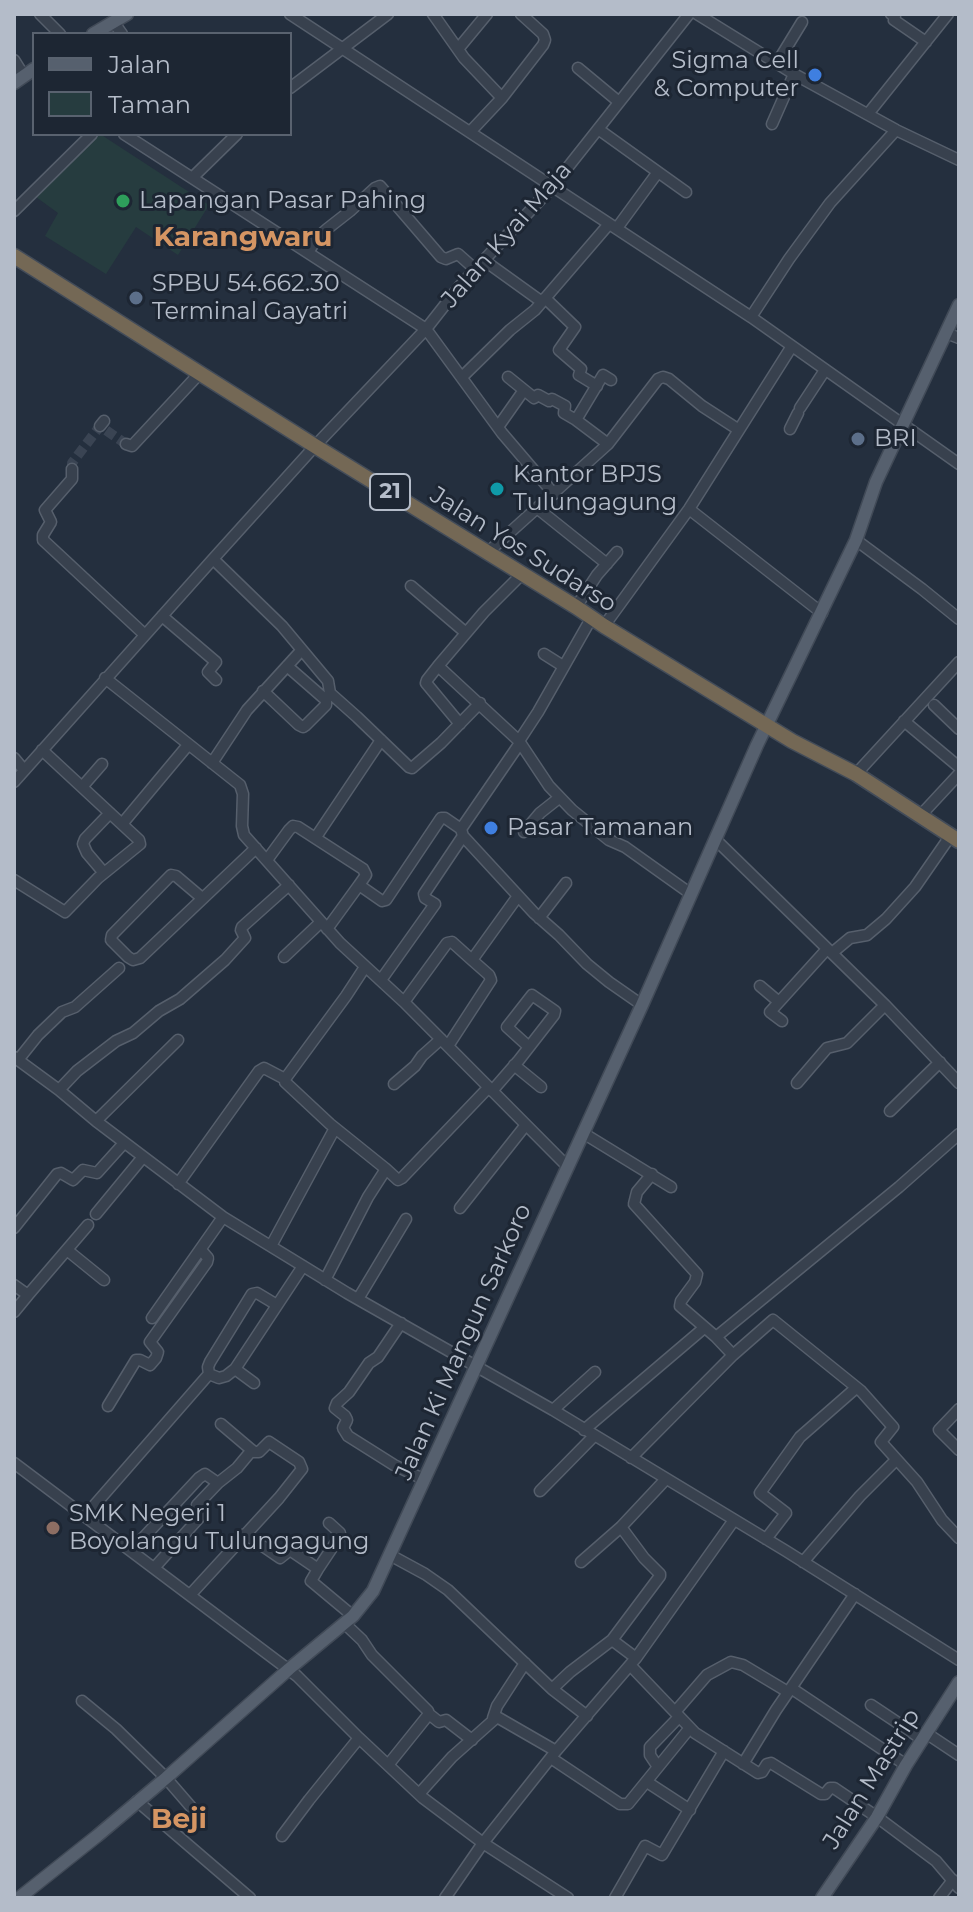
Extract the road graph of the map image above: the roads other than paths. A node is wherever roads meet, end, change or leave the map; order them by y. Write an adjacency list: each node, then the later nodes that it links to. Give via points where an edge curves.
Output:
1 (40, 14): 14 (street)
2 (127, 14): 13 (main road)
3 (290, 14): 18 (street)
4 (388, 14): 18 (street)
5 (433, 14): 19 (street)
6 (487, 14): 19 (street)
7 (521, 14): 26 (street, via 545,40)
8 (689, 14): 27 (street, Jalan Kyai Maja)
9 (697, 14): 21 (street)
10 (891, 14): 17 (street)
11 (948, 14): 17 (street)
12 (802, 22): 21 (street)
13 (112, 24): 15 (main road); 16 (street)
14 (58, 32)
15 (97, 32)
16 (121, 32)
17 (926, 42): 28 (street)
18 (344, 49): 25 (street); 32 (street)
19 (458, 49): 26 (street)
20 (14, 60): 24 (street)
21 (777, 63): 23 (street)
22 (578, 68): 27 (street)
23 (794, 74): 28 (street); 29 (street)
24 (24, 76)
25 (292, 87)
26 (502, 98): 32 (street)
27 (619, 102): 30 (street, Jalan Kyai Maja)
28 (868, 114): 31 (street)
29 (772, 124)
30 (598, 129): 37 (street); 39 (street, Jalan Kyai Maja)
31 (896, 130): 36 (street); 49 (street, via 830,203)
32 (471, 131): 39 (street)
33 (90, 136): 41 (street)
34 (127, 136): 38 (street)
35 (235, 136): 38 (street)
36 (959, 160)
37 (658, 172): 40 (street); 42 (street)
38 (192, 178): 43 (street)
39 (553, 186): 42 (street); 45 (street, Jalan Kyai Maja)
40 (686, 192)
41 (14, 211)
42 (613, 226): 47 (street); 49 (street)
43 (309, 251): 46 (street, via 317,238 380,186 441,257 458,254); 50 (street)
44 (14, 256): 55 (highway, Jalan Yos Sudarso / 21)
45 (485, 261): 46 (street, Jalan Kyai Maja); 47 (street)
46 (476, 270): 50 (street, Jalan Kyai Maja)
47 (544, 300): 56 (street); 59 (street, via 576,328 559,350 580,368 579,375)
48 (959, 305): 51 (main road, Jalan Ki Mangun Sarkoro)
49 (751, 317): 53 (street)
50 (426, 329): 56 (street); 68 (street, Jalan Kyai Maja)
51 (946, 333): 52 (street); 62 (main road, Jalan Ki Mangun Sarkoro)
52 (959, 338)
53 (792, 346): 54 (street); 65 (street)
54 (825, 370): 62 (street); 64 (street)
55 (199, 374): 66 (street, via 132,446); 68 (highway, Jalan Yos Sudarso / 21)
56 (462, 377): 63 (street)
57 (508, 377): 60 (street)
58 (611, 380): 59 (street, via 603,375)
59 (597, 386): 61 (street)
60 (524, 390): 61 (street, via 533,398 565,406 564,413); 63 (street)
61 (576, 420): 67 (street)
62 (902, 425): 69 (street); 74 (main road, Jalan Ki Mangun Sarkoro)
63 (498, 427): 71 (street)
64 (790, 429)
65 (739, 430): 67 (street, via 663,377); 73 (street)
66 (126, 444)
67 (608, 444): 71 (street)
68 (315, 446): 76 (highway, Jalan Yos Sudarso / 21); 77 (street, Jalan Kyai Maja)
69 (959, 464)
70 (72, 469): 87 (street, via 72,479 45,510 51,522 43,538)
71 (554, 494): 72 (street)
72 (537, 508): 76 (street); 78 (street)
73 (689, 509): 82 (street); 85 (street)
74 (856, 540): 82 (main road, Jalan Ki Mangun Sarkoro); 84 (street)
75 (617, 552): 78 (street)
76 (487, 553): 79 (highway, Jalan Yos Sudarso / 21)
77 (213, 559): 83 (street, Jalan Kyai Maja); 103 (street, via 282,626 328,681 330,693)
78 (607, 564): 81 (street)
79 (522, 574): 81 (highway, Jalan Yos Sudarso / 21); 86 (street)
80 (411, 586): 86 (street)
81 (576, 607): 85 (highway, Jalan Yos Sudarso / 21)
82 (822, 613): 101 (main road, Jalan Ki Mangun Sarkoro)
83 (162, 616): 87 (street, Jalan Kyai Maja); 95 (street, via 216,662 208,672)
84 (959, 619)
85 (598, 622): 93 (street); 101 (highway, Jalan Yos Sudarso / 21)
86 (466, 633): 92 (street)
87 (145, 635): 94 (street, Jalan Kyai Maja)
88 (299, 653): 91 (street)
89 (544, 654): 93 (street)
90 (959, 662): 97 (street)
91 (287, 666): 96 (street); 96 (street, via 326,705 303,727)
92 (438, 666): 98 (street); 100 (street, via 426,683)
93 (563, 666): 104 (street)
94 (105, 678): 105 (street); 106 (street, Jalan Kyai Maja)
95 (216, 680)
96 (263, 691): 108 (street)
97 (929, 701): 99 (street); 102 (street)
98 (480, 703): 100 (street); 104 (street)
99 (904, 721): 110 (street); 112 (street)
100 (460, 724): 103 (street, via 412,768)
101 (767, 726): 112 (highway, 21); 124 (main road, Jalan Ki Mangun Sarkoro)
102 (959, 729)
103 (381, 740): 122 (street)
104 (520, 742): 116 (street); 120 (street)
105 (188, 745): 108 (street); 119 (street)
106 (42, 750): 111 (street, Jalan Kyai Maja); 115 (street)
107 (14, 758): 111 (street)
108 (212, 763): 125 (street, via 241,788 242,831)
109 (102, 764): 115 (street)
110 (959, 767)
111 (24, 770): 114 (street, Jalan Kyai Maja)
112 (856, 774): 118 (highway, 21)
113 (959, 774): 118 (street)
114 (14, 782)
115 (82, 787): 117 (street)
116 (559, 798): 121 (street); 132 (street, via 609,840)
117 (110, 813): 119 (street); 127 (street, via 83,844)
118 (920, 816): 123 (highway, 21)
119 (122, 824): 127 (street, via 140,844)
120 (462, 832): 131 (street, via 441,818 385,901); 133 (street); 142 (street, via 424,894 435,904)
121 (524, 832)
122 (316, 837): 126 (street, via 293,826); 131 (street, via 363,869 366,875)
123 (955, 838): 137 (street, via 886,919 867,935)
124 (715, 839): 132 (main road, Jalan Ki Mangun Sarkoro); 137 (street)
125 (256, 848): 126 (street); 134 (street)
126 (267, 860): 130 (street)
127 (104, 873): 128 (street, via 65,912)
128 (14, 880)
129 (566, 883): 135 (street)
130 (289, 885): 136 (street); 161 (street, via 241,928 245,939 225,960)
131 (359, 885): 136 (street)
132 (691, 894): 146 (main road, Jalan Ki Mangun Sarkoro)
133 (518, 896): 135 (street); 139 (street)
134 (202, 898): 134 (street, via 136,960 111,940 171,875)
135 (539, 918): 146 (street, via 598,974)
136 (324, 925): 138 (street); 140 (street)
137 (830, 951): 145 (street); 147 (street)
138 (284, 957)
139 (472, 960): 144 (street, via 449,942); 150 (street, via 491,980)
140 (365, 967): 142 (street); 155 (street)
141 (119, 968): 152 (street, via 62,1012)
142 (381, 980): 144 (street)
143 (760, 986): 145 (street)
144 (404, 1002): 150 (street)
145 (779, 1002): 148 (street, via 770,1012)
146 (642, 1005): 166 (main road, Jalan Ki Mangun Sarkoro)
147 (885, 1005): 153 (street); 156 (street, via 847,1043 827,1048)
148 (782, 1021)
149 (178, 1040): 163 (street)
150 (444, 1042): 158 (street); 160 (street)
151 (529, 1047): 151 (street, via 507,1027 532,995 555,1012); 154 (street)
152 (16, 1059): 161 (street)
153 (940, 1062): 157 (street); 162 (street)
154 (514, 1065): 159 (street); 160 (street)
155 (285, 1079): 165 (street); 173 (street, via 264,1068 259,1071)
156 (797, 1083)
157 (959, 1083)
158 (394, 1084)
159 (541, 1087)
160 (490, 1089): 164 (street); 171 (street, via 402,1178)
161 (59, 1090): 163 (street)
162 (890, 1111)
163 (96, 1121): 168 (street)
164 (525, 1126): 170 (street); 175 (street)
165 (335, 1128): 171 (street); 181 (street)
166 (583, 1133): 170 (main road, Jalan Ki Mangun Sarkoro); 172 (street)
167 (959, 1134): 195 (street)
168 (124, 1143): 169 (street); 180 (street, via 97,1173 83,1170 73,1180 57,1174)
169 (143, 1157): 173 (street); 176 (street)
170 (567, 1166): 197 (main road, Jalan Ki Mangun Sarkoro)
171 (386, 1169): 186 (street)
172 (652, 1174): 174 (street); 194 (street, via 634,1204 695,1270 697,1278 680,1306)
173 (178, 1184): 177 (street)
174 (671, 1187)
175 (460, 1208)
176 (96, 1214)
177 (223, 1217): 181 (street); 183 (street)
178 (406, 1219): 189 (street)
179 (88, 1225): 182 (street)
180 (14, 1228)
181 (271, 1246): 184 (street)
182 (67, 1250): 185 (street); 188 (street)
183 (201, 1250): 192 (street); 203 (street, via 207,1262 150,1342 156,1358 150,1365 136,1360)
184 (303, 1266): 186 (street); 190 (street)
185 (104, 1280)
186 (325, 1280): 189 (street)
187 (14, 1285): 188 (street)
188 (28, 1295): 191 (street)
189 (358, 1299): 193 (street)
190 (277, 1305): 198 (street); 200 (street, via 254,1293 210,1362)
191 (14, 1312)
192 (152, 1318)
193 (401, 1323): 197 (street); 214 (street, via 335,1408 347,1420 343,1428 348,1436)
194 (704, 1328): 195 (street); 207 (street)
195 (716, 1337): 196 (street)
196 (733, 1355): 202 (street, via 773,1320); 210 (street)
197 (477, 1366): 205 (street); 214 (main road, Jalan Ki Mangun Sarkoro)
198 (235, 1369): 200 (street, via 219,1378); 201 (street)
199 (595, 1372): 205 (street)
200 (209, 1374): 219 (street)
201 (254, 1383)
202 (856, 1388): 211 (street, via 893,1427 881,1442); 225 (street, via 800,1437 760,1493 786,1513)
203 (108, 1406)
204 (959, 1409): 209 (street, via 939,1430)
205 (553, 1410): 207 (street)
206 (221, 1424): 208 (street)
207 (589, 1433): 210 (street); 216 (street)
208 (252, 1450): 215 (street); 223 (street, via 259,1452 269,1442 302,1469)
209 (959, 1450)
210 (631, 1458): 213 (street)
211 (896, 1460): 224 (street); 229 (street)
212 (16, 1469): 219 (street)
213 (666, 1479): 220 (street); 222 (street)
214 (425, 1480): 227 (main road, Jalan Ki Mangun Sarkoro)
215 (218, 1483): 217 (street, via 205,1474); 218 (street)
216 (540, 1491)
217 (181, 1498): 218 (street); 226 (street)
218 (197, 1505): 230 (street, via 202,1514)
219 (85, 1516): 226 (street)
220 (734, 1520): 225 (street); 237 (street)
221 (329, 1523): 231 (street, via 340,1536)
222 (621, 1527): 228 (street); 235 (street, via 661,1575)
223 (245, 1534): 231 (street, via 280,1558 290,1550); 233 (street)
224 (959, 1538)
225 (766, 1539): 229 (street)
226 (131, 1551): 230 (street)
227 (390, 1555): 234 (main road, Jalan Ki Mangun Sarkoro, via 373,1591); 238 (street, via 448,1590)
228 (581, 1562)
229 (803, 1562): 232 (street)
230 (154, 1568): 233 (street)
231 (318, 1569): 234 (street, via 311,1581)
232 (855, 1594): 236 (street); 242 (street)
233 (190, 1595): 239 (street)
234 (348, 1620): 239 (main road, Jalan Ki Mangun Sarkoro); 245 (street, via 372,1655)
235 (612, 1640): 237 (street); 241 (street)
236 (959, 1660)
237 (633, 1662): 246 (street); 247 (street)
238 (525, 1663): 241 (street); 248 (street)
239 (289, 1669): 251 (street); 260 (main road, Jalan Ki Mangun Sarkoro)
240 (959, 1682): 250 (main road, Jalan Mastrip)
241 (552, 1689): 247 (street)
242 (789, 1690): 246 (street, via 743,1665 727,1663 707,1675); 256 (street); 258 (street)
243 (82, 1701): 260 (street)
244 (871, 1705): 250 (street)
245 (429, 1714): 252 (street); 257 (street)
246 (677, 1714): 249 (street); 259 (street, via 650,1747)
247 (587, 1716): 254 (street)
248 (493, 1718): 252 (street); 254 (street)
249 (689, 1729): 253 (street); 259 (street)
250 (924, 1736): 255 (street); 258 (main road, Jalan Mastrip)
251 (359, 1738): 257 (street); 267 (street)
252 (472, 1740): 262 (street)
253 (724, 1751): 256 (street); 264 (street)
254 (554, 1754): 261 (street, via 622,1805); 268 (street)
255 (959, 1755)
256 (743, 1764): 266 (street, via 758,1773 773,1764 823,1795 834,1788)
257 (388, 1765): 262 (street)
258 (906, 1765): 266 (main road, Jalan Mastrip)
259 (658, 1767): 261 (street)
260 (166, 1778): 263 (main road, Jalan Ki Mangun Sarkoro); 265 (street)
261 (647, 1782): 264 (street)
262 (419, 1794): 268 (street)
263 (137, 1801): 270 (main road, Jalan Ki Mangun Sarkoro); 271 (street)
264 (690, 1810): 274 (street, via 662,1855 645,1846)
265 (198, 1815)
266 (877, 1817): 269 (street, via 936,1861); 275 (main road, Jalan Mastrip)
267 (282, 1836)
268 (483, 1843): 272 (street); 273 (street)
269 (956, 1884): 276 (street)
270 (19, 1898)
271 (250, 1898)
272 (445, 1898)
273 (568, 1898)
274 (615, 1898)
275 (822, 1898)
276 (939, 1898)

